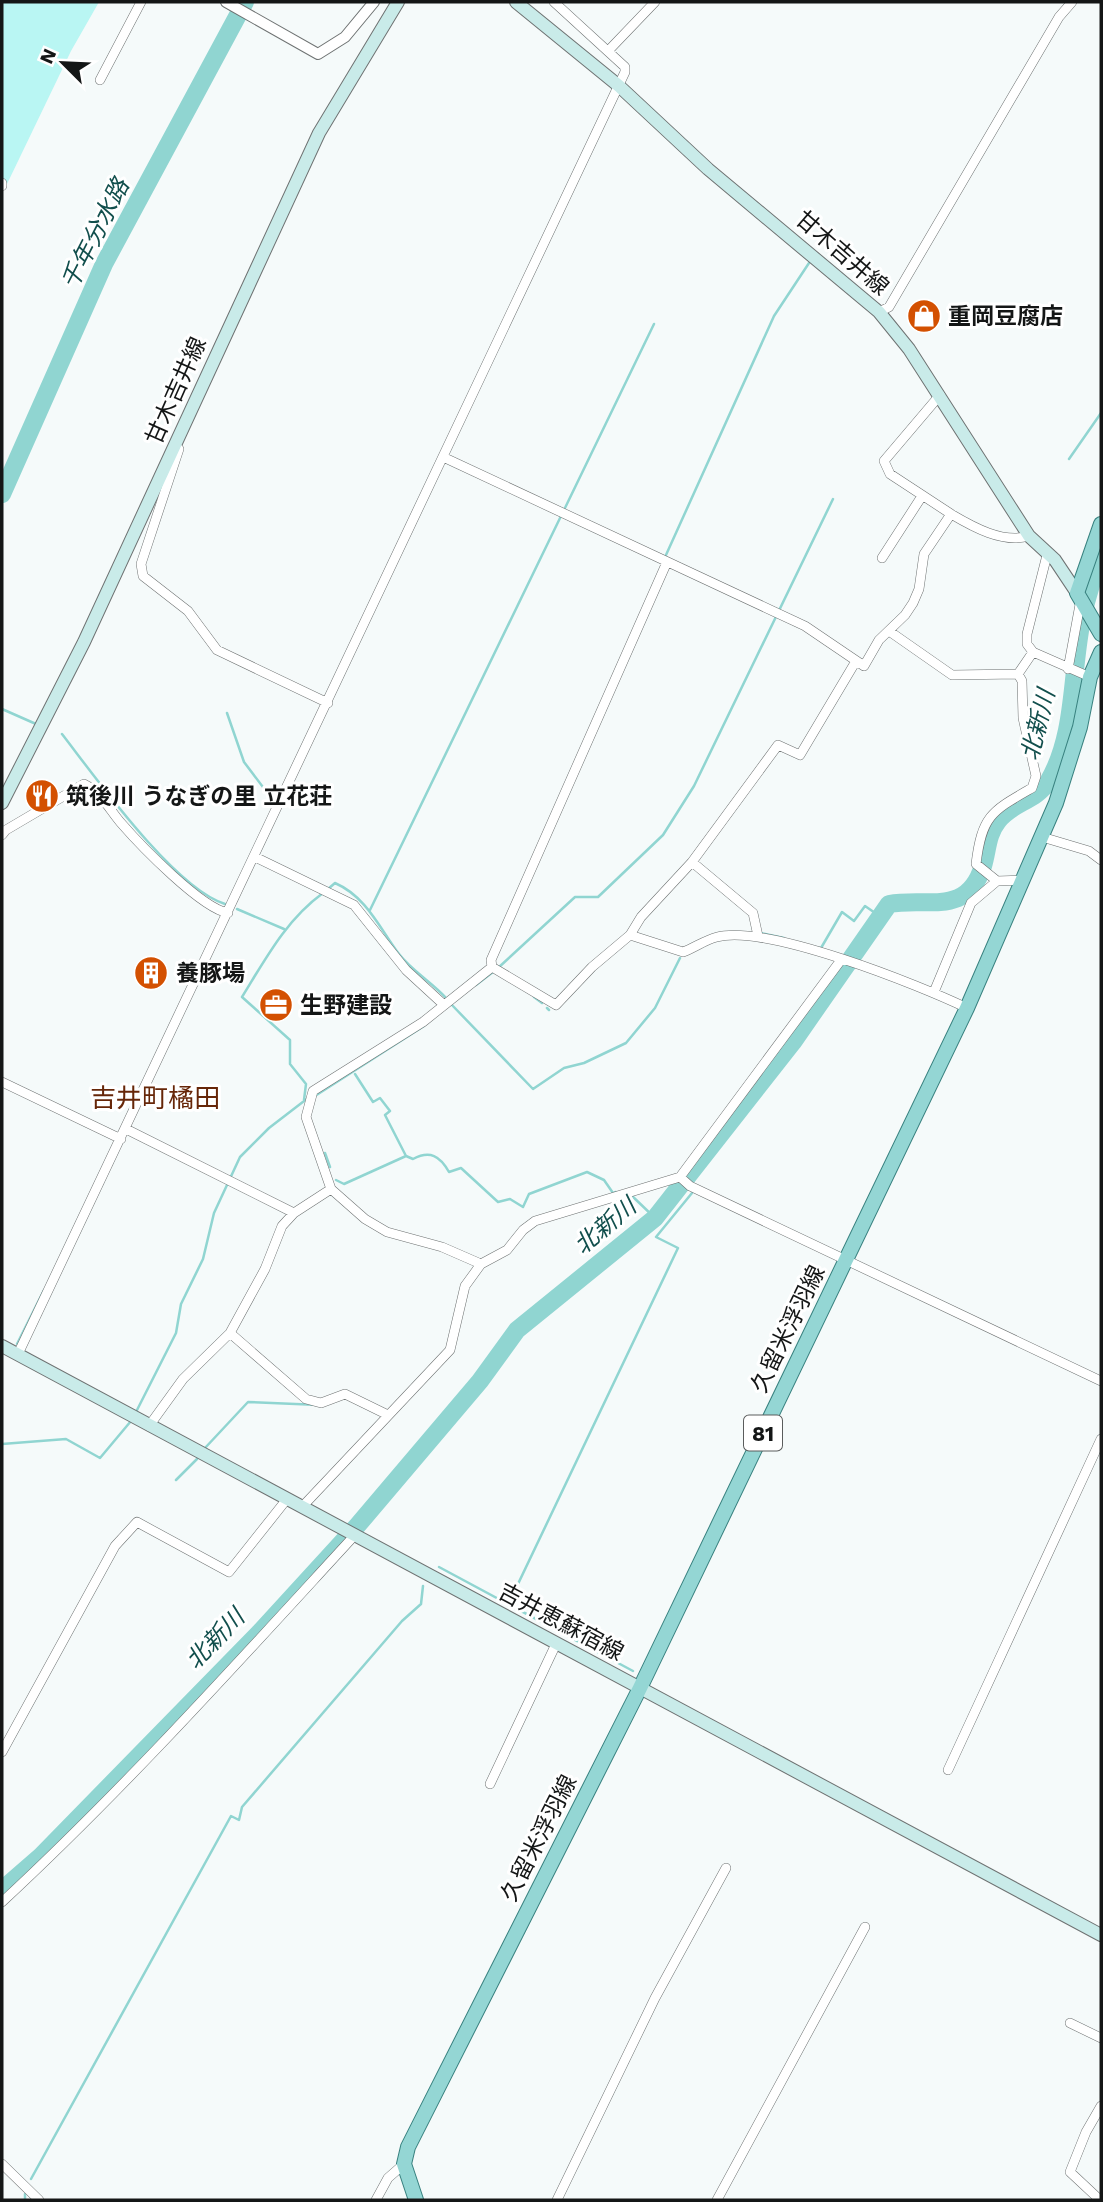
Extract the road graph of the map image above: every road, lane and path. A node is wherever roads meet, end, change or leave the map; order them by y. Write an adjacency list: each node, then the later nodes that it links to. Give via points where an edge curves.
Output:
1 (141, 2): 10 (street)
2 (226, 2): 3 (street, via 318,54 345,37)
3 (374, 2)
4 (398, 2): 14 (main road, 甘木吉井線, via 319,133)
5 (516, 2): 11 (main road, 甘木吉井線)
6 (554, 2): 9 (street)
7 (655, 2): 9 (street)
8 (1072, 2): 12 (street, via 889,307)
9 (609, 50): 11 (street, via 625,67)
10 (100, 80)
11 (619, 86): 12 (main road, 甘木吉井線, via 708,169); 15 (street)
12 (880, 313): 13 (main road, 甘木吉井線)
13 (940, 395): 16 (street, via 884,461 890,474); 19 (main road, 甘木吉井線)
14 (176, 442): 32 (street, via 179,447 141,564 143,576 188,611 217,650); 33 (main road, 甘木吉井線, via 84,642)
15 (443, 457): 22 (street); 32 (street)
16 (922, 496): 17 (street); 21 (street)
17 (951, 514): 19 (street, via 990,534); 24 (street, via 924,554 913,603)
18 (1101, 524): 23 (main road)
19 (1029, 536): 20 (main road, 甘木吉井線)
20 (1046, 555): 23 (main road, 甘木吉井線); 26 (street, via 1027,634)
21 (882, 558)
22 (667, 562): 28 (street, via 805,626); 45 (street, via 491,960)
23 (1085, 605): 25 (main road); 29 (street)
24 (889, 631): 28 (street, via 864,666); 30 (street, via 952,675)
25 (1101, 634)
26 (1033, 652): 29 (street); 30 (street)
27 (1101, 652): 31 (main road, 久留米浮羽線 / 81)
28 (856, 662): 38 (street, via 800,755 778,744)
29 (1068, 669): 31 (street)
30 (1018, 674): 40 (street, via 1036,776 1032,788 994,810 979,837 982,871)
31 (1086, 676): 35 (main road, 久留米浮羽線 / 81, via 1072,758)
32 (328, 703): 36 (street)
33 (2, 803)
34 (2, 835): 41 (street, via 84,785 94,789 122,824 203,903)
35 (1042, 837): 37 (street, via 1089,851); 39 (main road, 久留米浮羽線 / 81)
36 (255, 857): 41 (street); 47 (street, via 354,905 406,970)
37 (1101, 860)
38 (692, 862): 42 (street, via 753,913); 43 (street)
39 (1024, 880): 40 (street); 48 (main road, 久留米浮羽線 / 81)
40 (997, 881): 46 (street, via 971,903)
41 (228, 913): 50 (street)
42 (758, 933): 43 (street, via 717,937 682,952); 44 (street)
43 (630, 935): 45 (street, via 556,1005)
44 (847, 962): 46 (street); 52 (street)
45 (495, 969): 47 (street)
46 (934, 992): 48 (street)
47 (447, 1002): 53 (street, via 313,1091 306,1117)
48 (967, 1008): 55 (main road, 久留米浮羽線 / 81)
49 (2, 1082): 51 (street)
50 (126, 1129): 51 (street); 54 (street)
51 (121, 1139): 59 (street)
52 (680, 1178): 55 (street); 56 (street, via 535,1221 507,1250)
53 (331, 1189): 54 (street); 56 (street, via 387,1232 442,1247)
54 (294, 1213): 57 (street, via 282,1226 265,1269)
55 (846, 1261): 60 (street); 68 (main road, 久留米浮羽線 / 81)
56 (481, 1264): 61 (street, via 465,1286 450,1350)
57 (230, 1333): 61 (street, via 306,1399 321,1403 345,1394); 62 (street)
58 (2, 1346): 59 (main road, 吉井恵蘇宿線)
59 (18, 1354): 62 (main road, 吉井恵蘇宿線)
60 (1101, 1381)
61 (388, 1415): 65 (street)
62 (139, 1421): 64 (main road, 吉井恵蘇宿線)
63 (1101, 1438): 70 (street)
64 (288, 1499): 65 (main road, 吉井恵蘇宿線); 69 (street, via 229,1572 137,1522 115,1546)
65 (302, 1507): 66 (main road, 吉井恵蘇宿線)
66 (349, 1533): 67 (main road, 吉井恵蘇宿線); 73 (street, via 195,1709)
67 (556, 1644): 68 (main road, 吉井恵蘇宿線); 71 (street)
68 (640, 1688): 75 (main road, 吉井恵蘇宿線); 80 (main road, 久留米浮羽線 / 81, via 408,2147)
69 (2, 1752)
70 (948, 1770)
71 (490, 1784)
72 (726, 1868): 84 (street, via 655,1998)
73 (2, 1902)
74 (865, 1927): 85 (street)
75 (1101, 1935)
76 (1070, 2023): 77 (street)
77 (1101, 2038)
78 (1101, 2106): 86 (street, via 1070,2172)
79 (2, 2164): 81 (street)
80 (404, 2164): 82 (street, via 388,2178); 83 (main road)
81 (39, 2200)
82 (376, 2200)
83 (416, 2200)
84 (557, 2200)
85 (717, 2200)
86 (1100, 2200)

